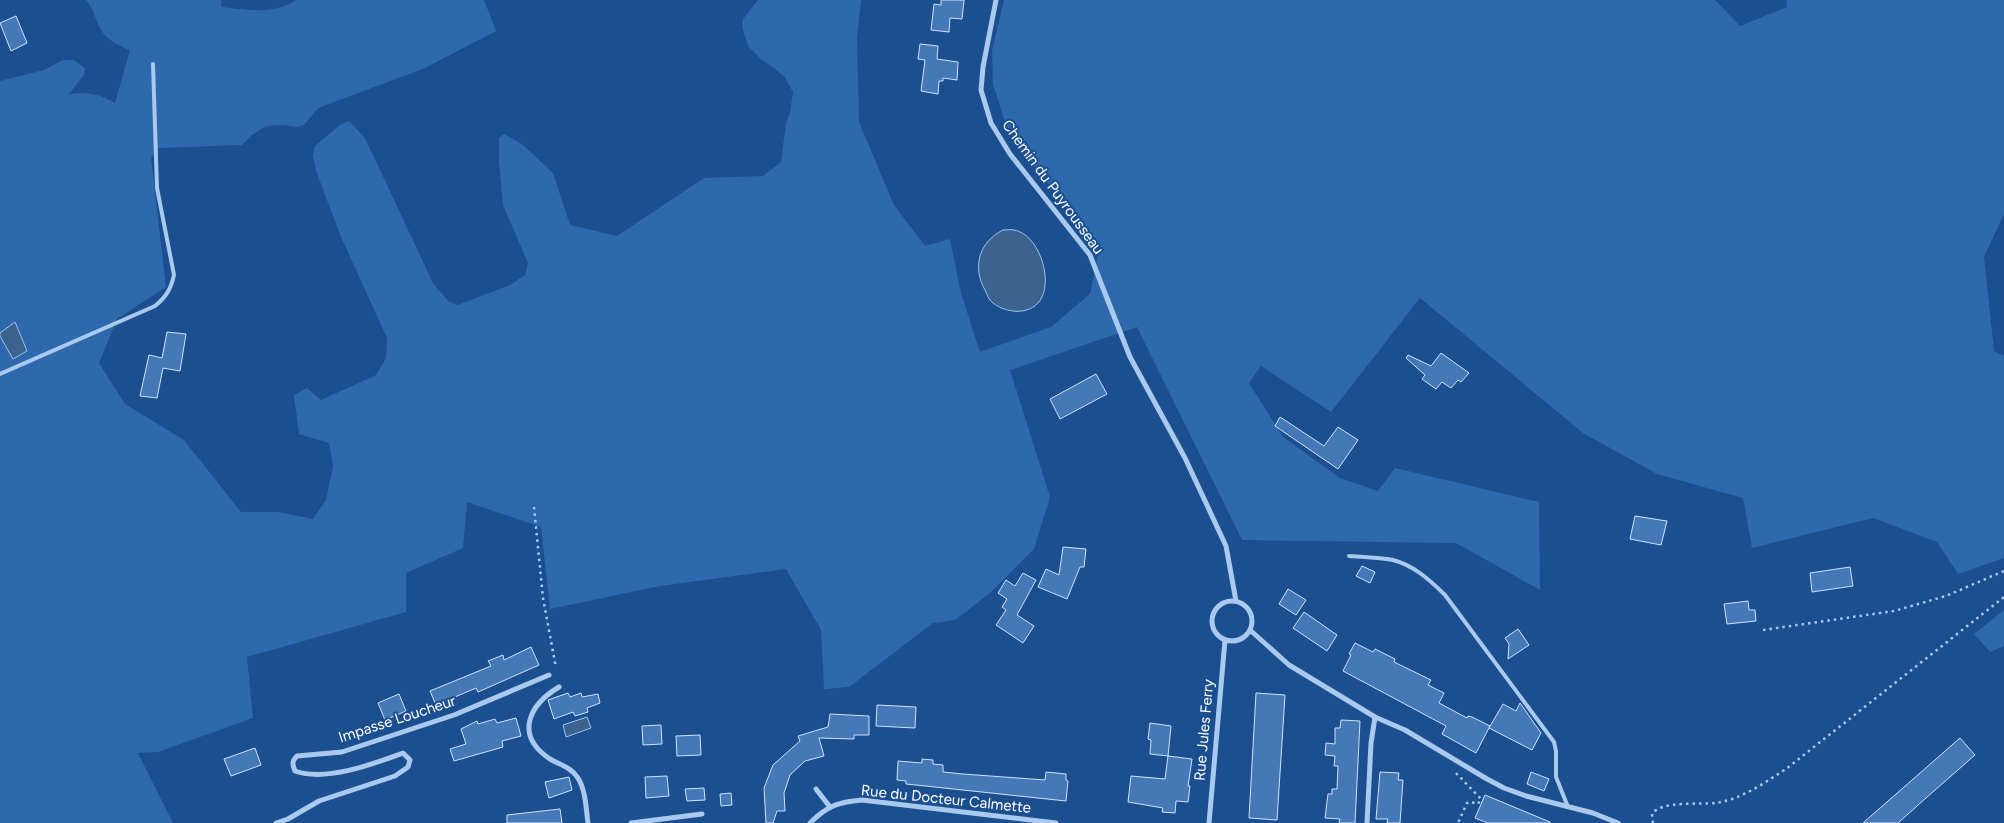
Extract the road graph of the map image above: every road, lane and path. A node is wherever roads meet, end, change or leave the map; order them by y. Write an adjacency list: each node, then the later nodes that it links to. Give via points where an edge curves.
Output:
1 (996, 0): 8 (street, Chemin du Puyrousseau, via 983,67 982,90 991,123 1010,154 1090,255 1130,357 1185,458 1226,546)
2 (153, 64): 3 (lane, via 157,188 174,275 171,288 155,306)
3 (0, 374)
4 (534, 508): 13 (path, via 543,598)
5 (1349, 556): 18 (lane, via 1393,560 1429,579 1445,595 1554,742 1556,777)
6 (2004, 571): 10 (path, via 1946,596 1894,611)
7 (2004, 598): 29 (path, via 1786,769 1747,793 1717,803 1658,808 1652,814)
8 (1236, 601): 9 (street, via 1248,608 1251,614); 11 (street, via 1220,604 1212,617 1214,630)
9 (1250, 630): 11 (street, via 1240,640); 14 (street, via 1289,665)
10 (1763, 630)
11 (1225, 640): 25 (street, Rue Jules Ferry)
12 (549, 675): 20 (street, Impasse Loucheur, via 454,715 342,752 297,756 293,759 295,771 306,775 331,773 403,753 410,760 408,767 395,776 319,801)
13 (559, 686): 21 (street, via 533,708 529,719 530,732 536,745 549,758 571,770 578,779)
14 (1376, 716): 15 (street); 26 (street, via 1371,743)
15 (1454, 759): 18 (street, via 1504,788); 27 (path, via 1449,766 1481,799 1478,804 1468,803)
16 (816, 789): 17 (street)
17 (830, 807): 23 (street, Rue du Docteur Calmette); 24 (street, Rue du Docteur Calmette, via 841,802 862,800)
18 (1568, 807): 28 (street)
19 (702, 814): 22 (street)
20 (276, 823)
21 (588, 823)
22 (631, 823)
23 (810, 823)
24 (1056, 823)
25 (1209, 823)
26 (1367, 823)
27 (1458, 823)
28 (1618, 823)
29 (1653, 823)

